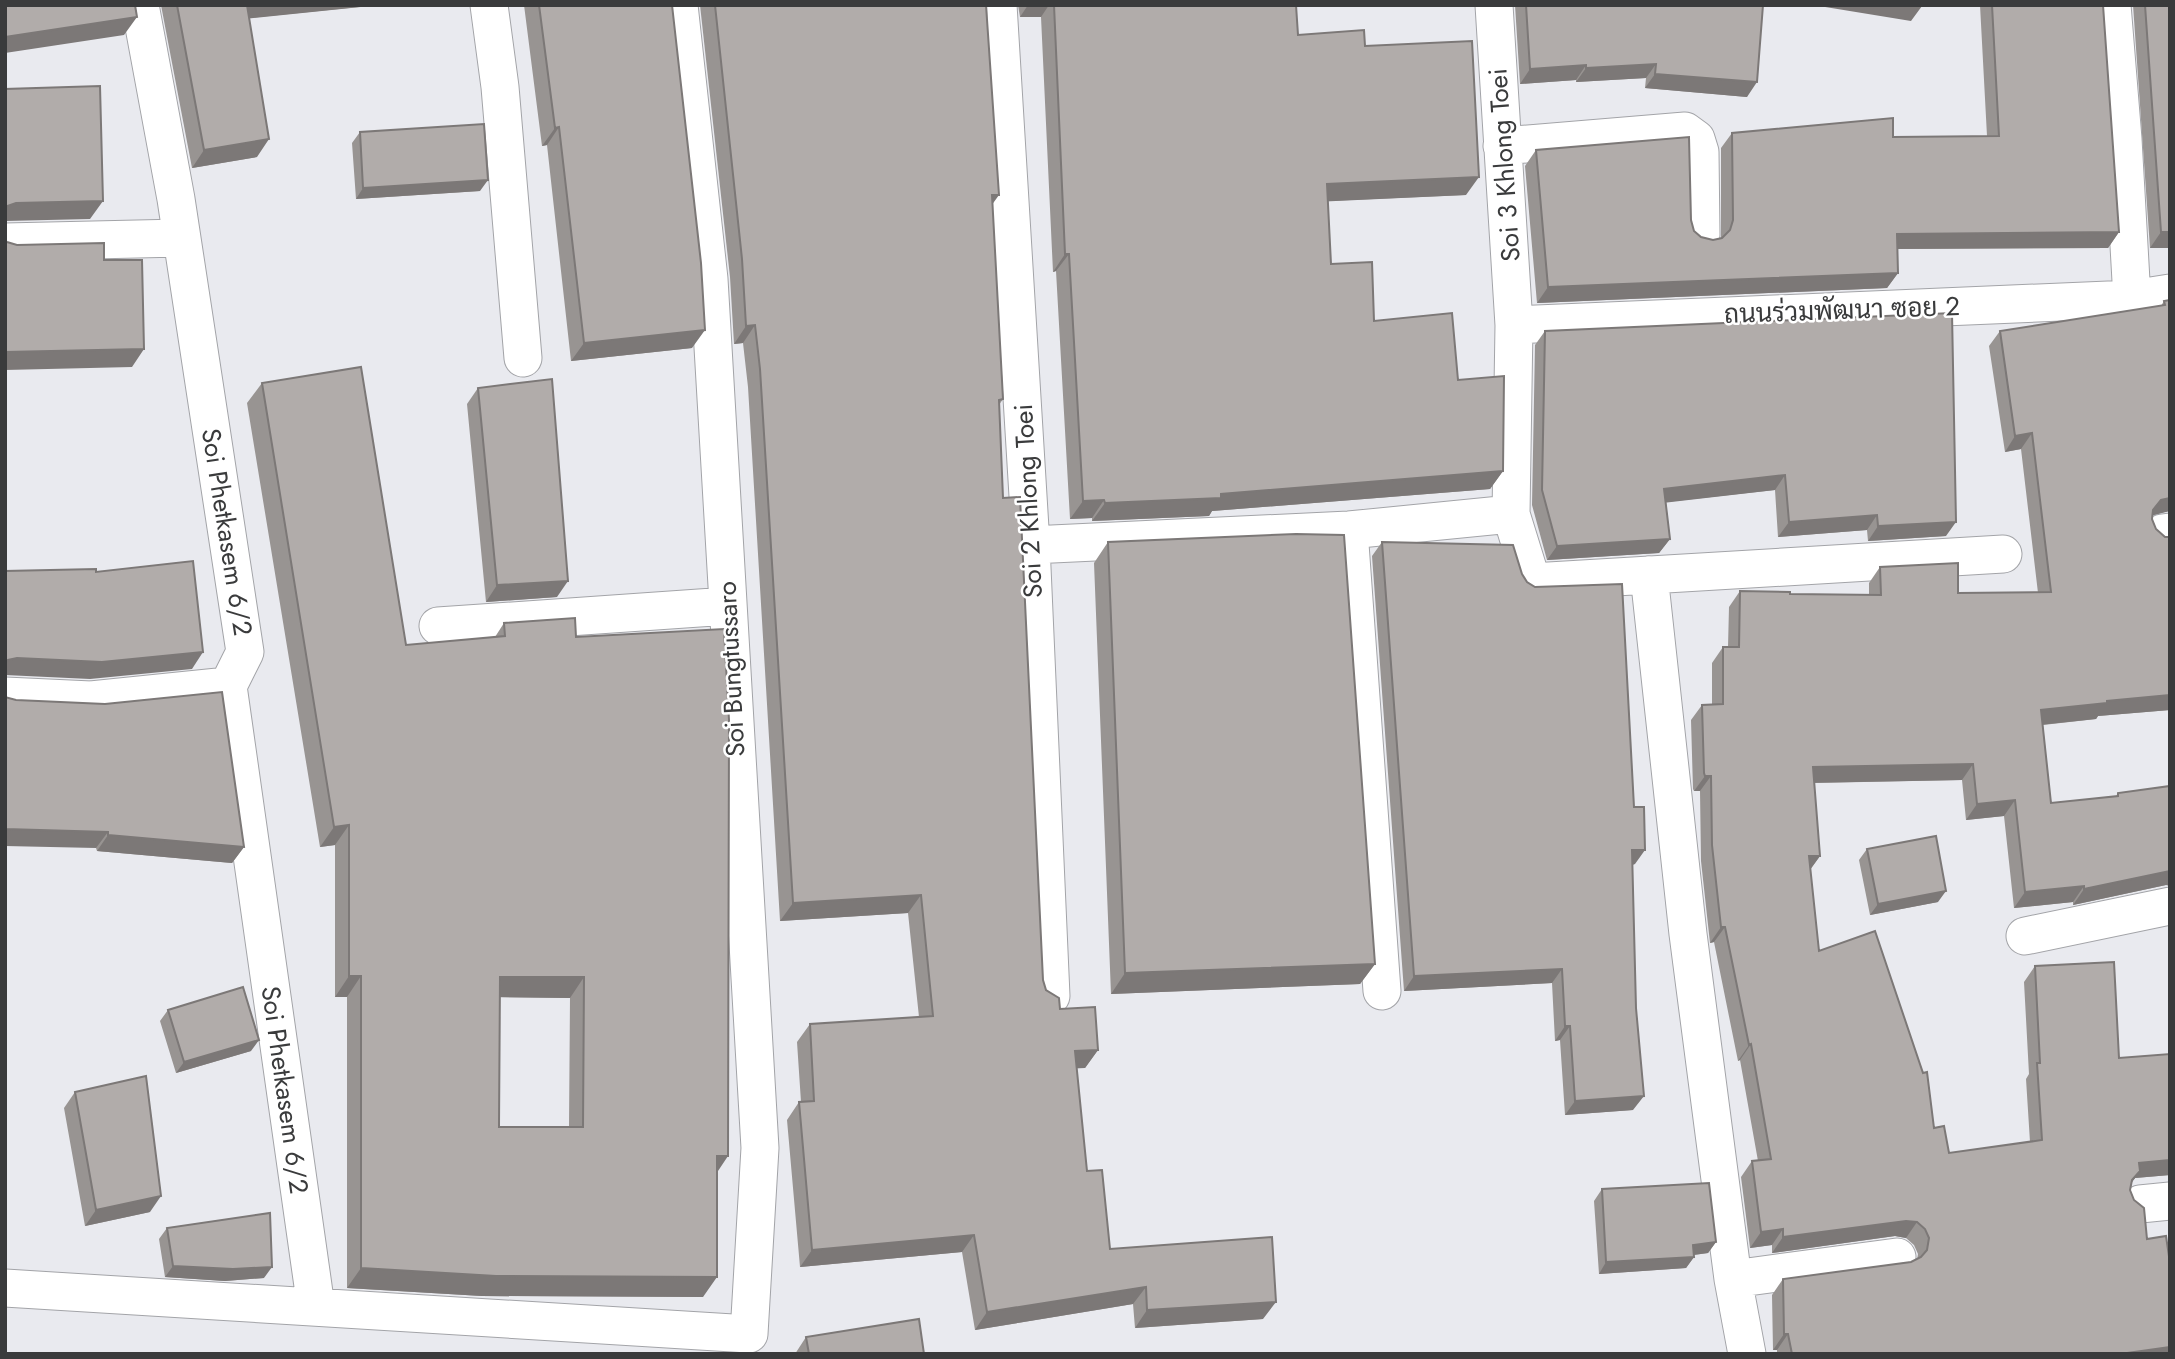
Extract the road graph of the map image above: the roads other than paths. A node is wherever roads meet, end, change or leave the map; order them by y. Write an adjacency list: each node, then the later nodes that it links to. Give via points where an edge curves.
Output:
1 (139, 5): 9 (street, Soi Phetkasem 6/2)
2 (489, 5): 14 (street)
3 (679, 5): 20 (street, Soi Bungtussaro, via 709,279)
4 (998, 5): 17 (street, Soi 2 Khlong Toei)
5 (1494, 5): 7 (street, Soi 3 Khlong Toei)
6 (2112, 5): 12 (street)
7 (1502, 146): 8 (street, via 1685,131 1696,139 1700,152); 13 (street, Soi 3 Khlong Toei)
8 (1701, 235)
9 (181, 238): 10 (street); 22 (street, Soi Phetkasem 6/2, via 246,652)
10 (5, 242)
11 (2170, 293): 12 (street, ถนนร่วมพัฒนา ซอย 2)
12 (2132, 299): 13 (street, ถนนร่วมพัฒนา ซอย 2)
13 (1514, 325): 15 (street, Soi 3 Khlong Toei)
14 (523, 358)
15 (1511, 514): 16 (street); 19 (street, Soi 3 Khlong Toei, via 1532,582)
16 (1349, 530): 17 (street); 26 (street)
17 (1031, 545): 27 (street, Soi 2 Khlong Toei)
18 (2003, 554): 19 (street)
19 (1649, 576): 29 (street)
20 (727, 606): 21 (street); 31 (street, Soi Bungtussaro, via 760,1148 749,1334)
21 (438, 626)
22 (228, 685): 23 (street, via 91,699); 31 (street, Soi Phetkasem 6/2)
23 (5, 696)
24 (2170, 906): 25 (street)
25 (2025, 936)
26 (1382, 991)
27 (1051, 996)
28 (1898, 1257): 29 (street)
29 (1732, 1279): 32 (street)
30 (5, 1288): 31 (street)
31 (316, 1307)
32 (1747, 1354)

